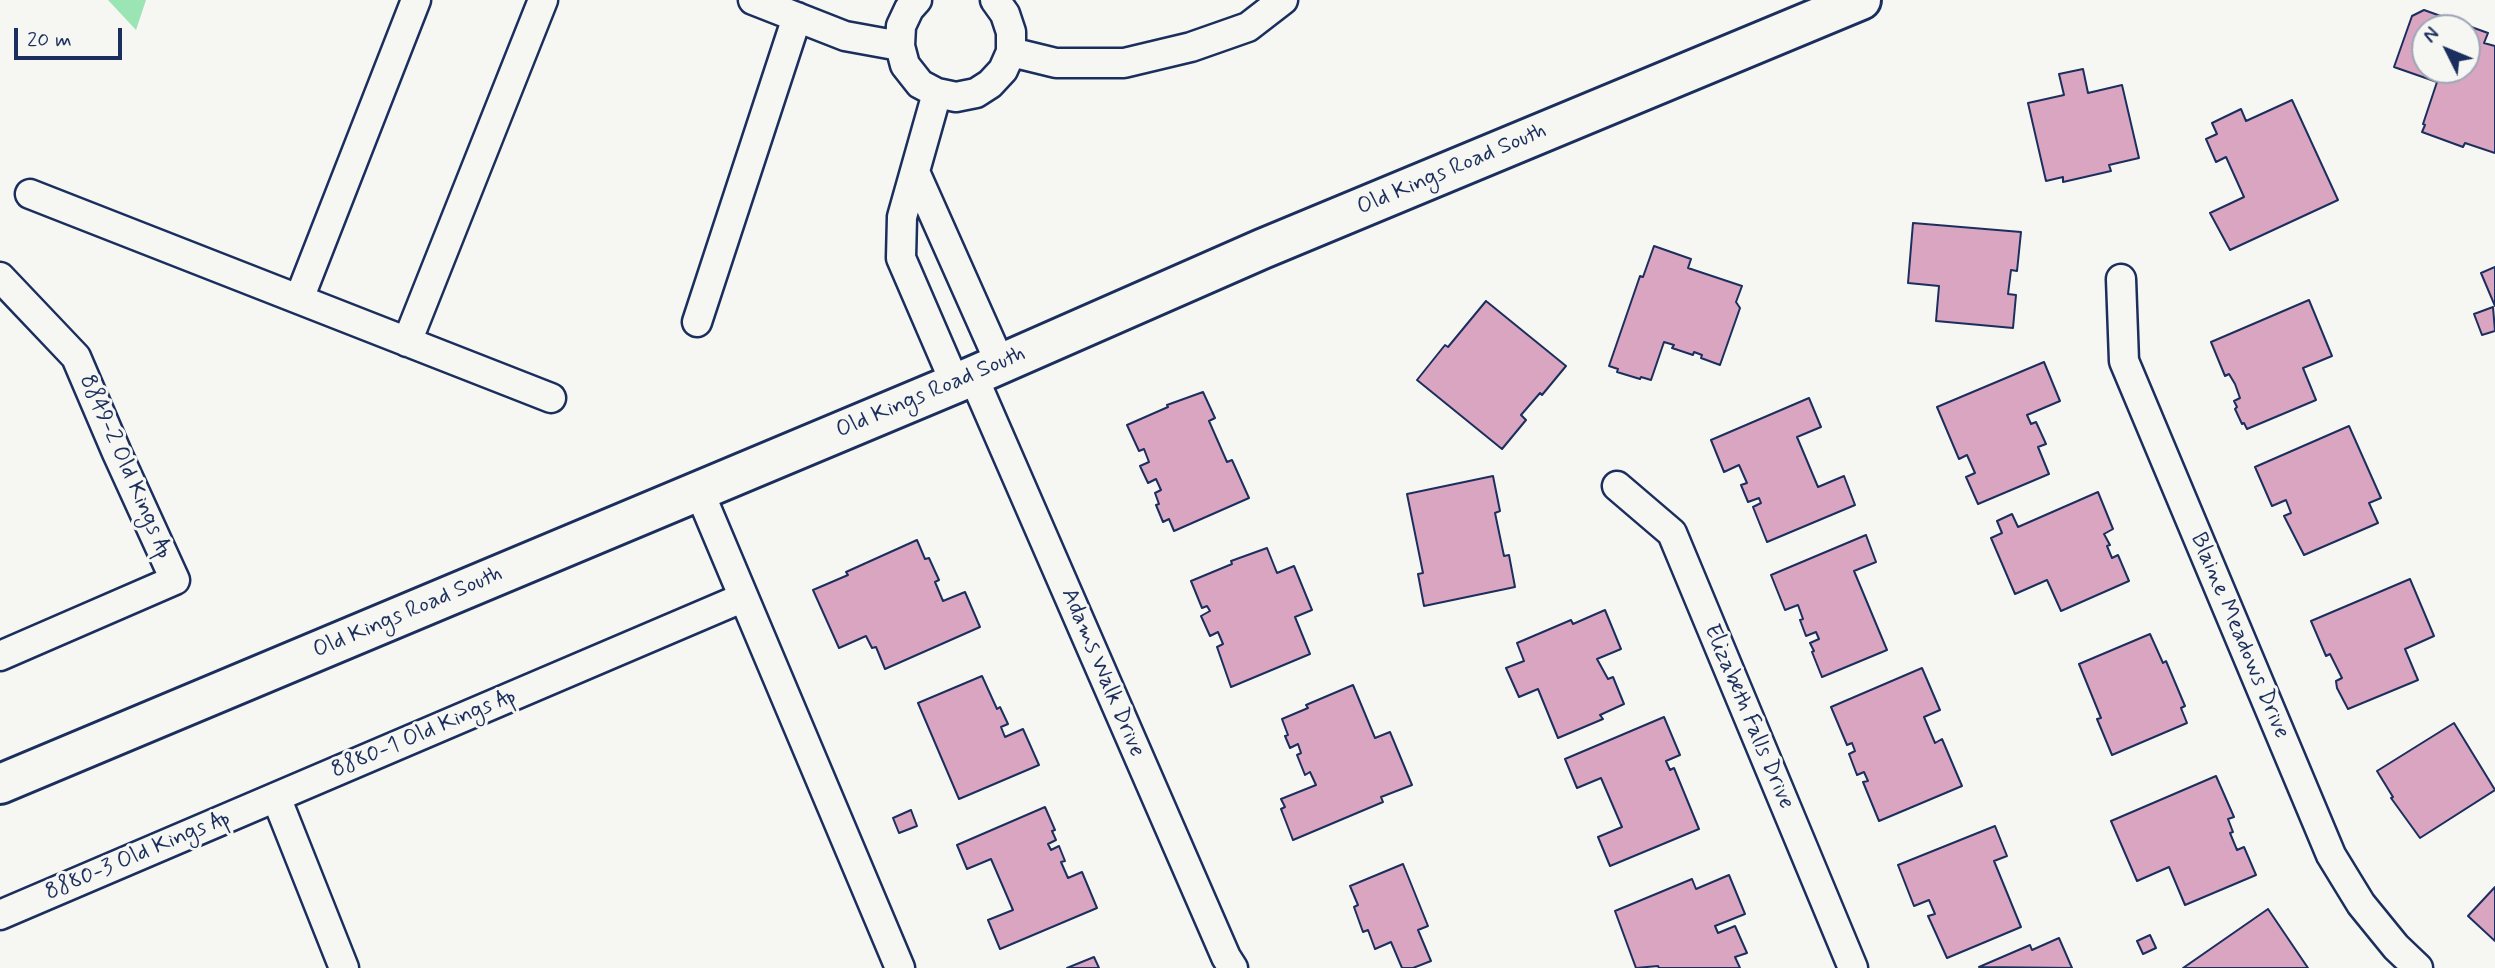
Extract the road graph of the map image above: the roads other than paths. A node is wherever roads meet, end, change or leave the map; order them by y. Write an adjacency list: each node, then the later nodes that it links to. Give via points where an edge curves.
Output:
1 (416, 0): 16 (street)
2 (542, 0): 18 (street)
3 (753, 0): 8 (street)
4 (918, 0): 9 (street, via 901,26)
5 (995, 0): 10 (street, via 1012,32)
6 (1283, 0): 10 (street, via 1248,27 1124,63 1056,63)
7 (1861, 0): 19 (street, Old Kings Road South, via 1275,243)
8 (797, 17): 9 (street, via 845,36); 17 (street)
9 (900, 46): 11 (street, via 905,65 920,84)
10 (1011, 52): 11 (street, via 990,85 956,97)
11 (937, 93): 12 (street)
12 (915, 172): 19 (street); 19 (street, via 902,217 901,258)
13 (30, 194): 16 (street)
14 (0, 277): 24 (street, 8849-2 Old Kings Ap, via 76,357 175,580)
15 (2121, 279): 32 (street, Blaine Meadows Drive, via 2124,361 2331,855 2361,904)
16 (299, 299): 18 (street)
17 (697, 322)
18 (407, 342): 20 (street)
19 (976, 374): 22 (street, Old Kings Road South); 30 (street, Adams Walk Drive)
20 (551, 398)
21 (1617, 486): 31 (street, Elizabeth Falls Drive, via 1672,533)
22 (699, 491): 23 (street); 25 (street, Old Kings Road South)
23 (742, 598): 26 (street, 8880-1 Old Kings Ap); 29 (street)
24 (0, 656)
25 (0, 784)
26 (276, 797): 27 (street, 8880-3 Old Kings Ap); 28 (street)
27 (0, 915)
28 (344, 968)
29 (900, 968)
30 (1233, 968)
31 (1853, 968)
32 (2418, 968)

